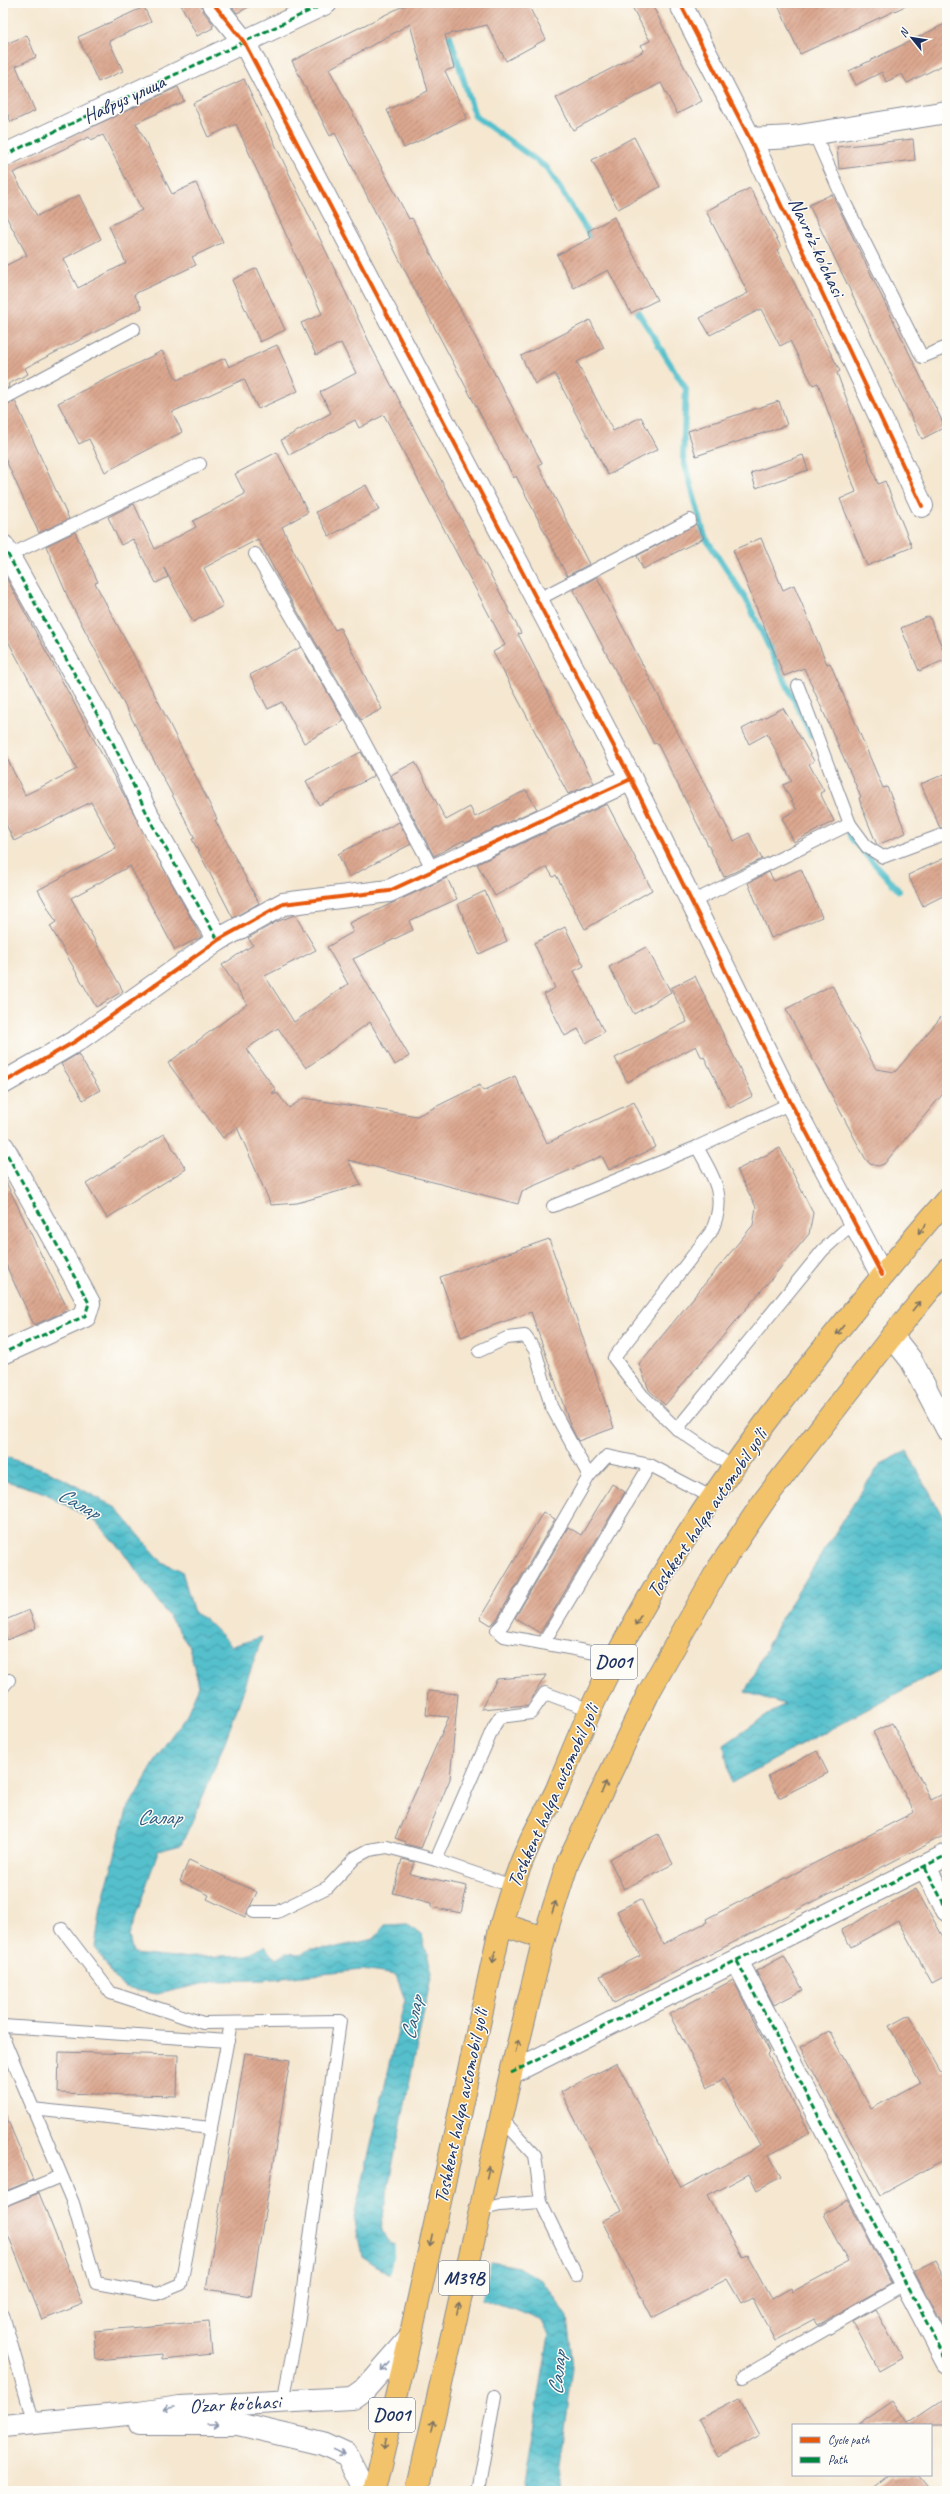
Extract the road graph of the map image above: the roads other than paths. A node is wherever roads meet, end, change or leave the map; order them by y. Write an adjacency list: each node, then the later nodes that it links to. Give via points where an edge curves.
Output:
1 (213, 3): 4 (street)
2 (326, 3): 4 (street, Навруз улица)
3 (680, 3): 7 (street, Navro'z ko'chasi)
4 (244, 42): 8 (street, Навруз улица); 17 (street)
5 (947, 112): 6 (street)
6 (814, 133): 7 (street); 10 (lane, via 845,204 922,357)
7 (750, 139): 13 (street, Navro'z ko'chasi)
8 (3, 156)
9 (134, 329): 11 (lane)
10 (947, 347)
11 (3, 399)
12 (200, 464): 15 (lane)
13 (922, 506)
14 (690, 520): 17 (lane)
15 (6, 551): 24 (street, via 112,741 153,826)
16 (255, 554): 22 (lane, via 359,732)
17 (537, 600): 19 (street)
18 (798, 686): 20 (lane)
19 (631, 779): 22 (street); 23 (street)
20 (850, 824): 21 (lane, via 867,847 883,857); 23 (lane)
21 (947, 833)
22 (433, 870): 24 (street, via 389,891 283,904)
23 (692, 902): 26 (street)
24 (218, 940): 25 (street, via 76,1041)
25 (3, 1083)
26 (791, 1102): 28 (lane); 31 (street)
27 (3, 1147): 36 (street, via 89,1303 85,1316)
28 (697, 1147): 30 (lane); 37 (lane, via 716,1182 719,1194 717,1220 711,1232 614,1358 642,1396)
29 (947, 1199): 33 (highway, Toshkent halqa avtomobil yo'li / D001, one-way to 33)
30 (553, 1206)
31 (854, 1222): 33 (street); 37 (lane, via 818,1256)
32 (947, 1269): 34 (highway, Toshkent halqa avtomobil yo'li / D001, one-way to 32)
33 (882, 1276): 40 (highway, Toshkent halqa avtomobil yo'li / D001, one-way to 40)
34 (892, 1336): 38 (street, via 911,1360); 54 (highway, Toshkent halqa avtomobil yo'li / D001, one-way to 34, via 568,1862 595,1809 629,1730 692,1611 766,1498)
35 (479, 1351): 41 (lane, via 507,1338 525,1336 535,1350 551,1406)
36 (3, 1353)
37 (677, 1430): 40 (lane)
38 (947, 1430)
39 (650, 1465): 41 (lane, via 607,1456); 42 (lane); 43 (lane)
40 (734, 1468): 42 (highway, Toshkent halqa avtomobil yo'li / D001)
41 (589, 1476): 43 (lane, via 503,1624 497,1630 504,1636)
42 (713, 1498): 44 (highway, Toshkent halqa avtomobil yo'li / D001, one-way to 44, via 672,1561)
43 (544, 1642): 44 (lane)
44 (617, 1657): 45 (highway, Toshkent halqa avtomobil yo'li / D001)
45 (591, 1710): 47 (lane, via 545,1693 531,1713 500,1718 494,1726); 49 (highway, Toshkent halqa avtomobil yo'li / D001)
46 (947, 1855): 48 (street)
47 (436, 1860): 49 (lane); 51 (lane, via 387,1847 369,1850 356,1857 328,1887 277,1912)
48 (925, 1867): 50 (street); 55 (street)
49 (512, 1886): 52 (highway, Toshkent halqa avtomobil yo'li / D001)
50 (947, 1910)
51 (254, 1912)
52 (501, 1924): 54 (highway); 66 (highway, Toshkent halqa avtomobil yo'li / D001, one-way to 66)
53 (62, 1929): 56 (lane, via 111,1993 203,2023)
54 (544, 1938): 60 (highway, Toshkent halqa avtomobil yo'li / D001, one-way to 54)
55 (737, 1961): 60 (street); 70 (street)
56 (231, 2023): 59 (lane); 77 (lane, via 340,2021 298,2324)
57 (3, 2026): 59 (lane)
58 (3, 2037): 61 (lane)
59 (228, 2041): 63 (lane)
60 (511, 2073): 62 (highway, Toshkent halqa avtomobil yo'li / D001)
61 (32, 2109): 63 (lane); 64 (lane)
62 (500, 2117): 67 (lane, via 534,2155); 68 (highway, Toshkent halqa avtomobil yo'li / D001, one-way to 62)
63 (211, 2128): 64 (lane, via 181,2284 157,2294 96,2283 73,2203)
64 (61, 2176): 65 (lane)
65 (3, 2200)
66 (440, 2202): 72 (highway, Toshkent halqa avtomobil yo'li / M39B, one-way to 72)
67 (541, 2202): 68 (lane, via 500,2205); 69 (lane)
68 (479, 2210): 73 (highway, Toshkent halqa avtomobil yo'li / M39B, one-way to 68)
69 (576, 2275)
70 (906, 2283): 74 (street); 75 (lane)
71 (3, 2315): 78 (lane)
72 (410, 2338): 77 (street, O'zar ko'chasi, one-way to 77, via 366,2388 352,2398); 81 (highway, Toshkent halqa avtomobil yo'li / D001, one-way to 81)
73 (450, 2347): 82 (highway, Toshkent halqa avtomobil yo'li / D001, one-way to 73)
74 (947, 2361)
75 (742, 2377)
76 (495, 2396): 83 (lane)
77 (283, 2402): 78 (street, O'zar ko'chasi, one-way to 78, via 180,2406 138,2414)
78 (34, 2424): 79 (street, O'zar ko'chasi); 80 (street, O'zar ko'chasi, one-way to 80, via 245,2426 323,2444 347,2455)
79 (3, 2426)
80 (365, 2491)
81 (374, 2491)
82 (417, 2491)
83 (478, 2491)

